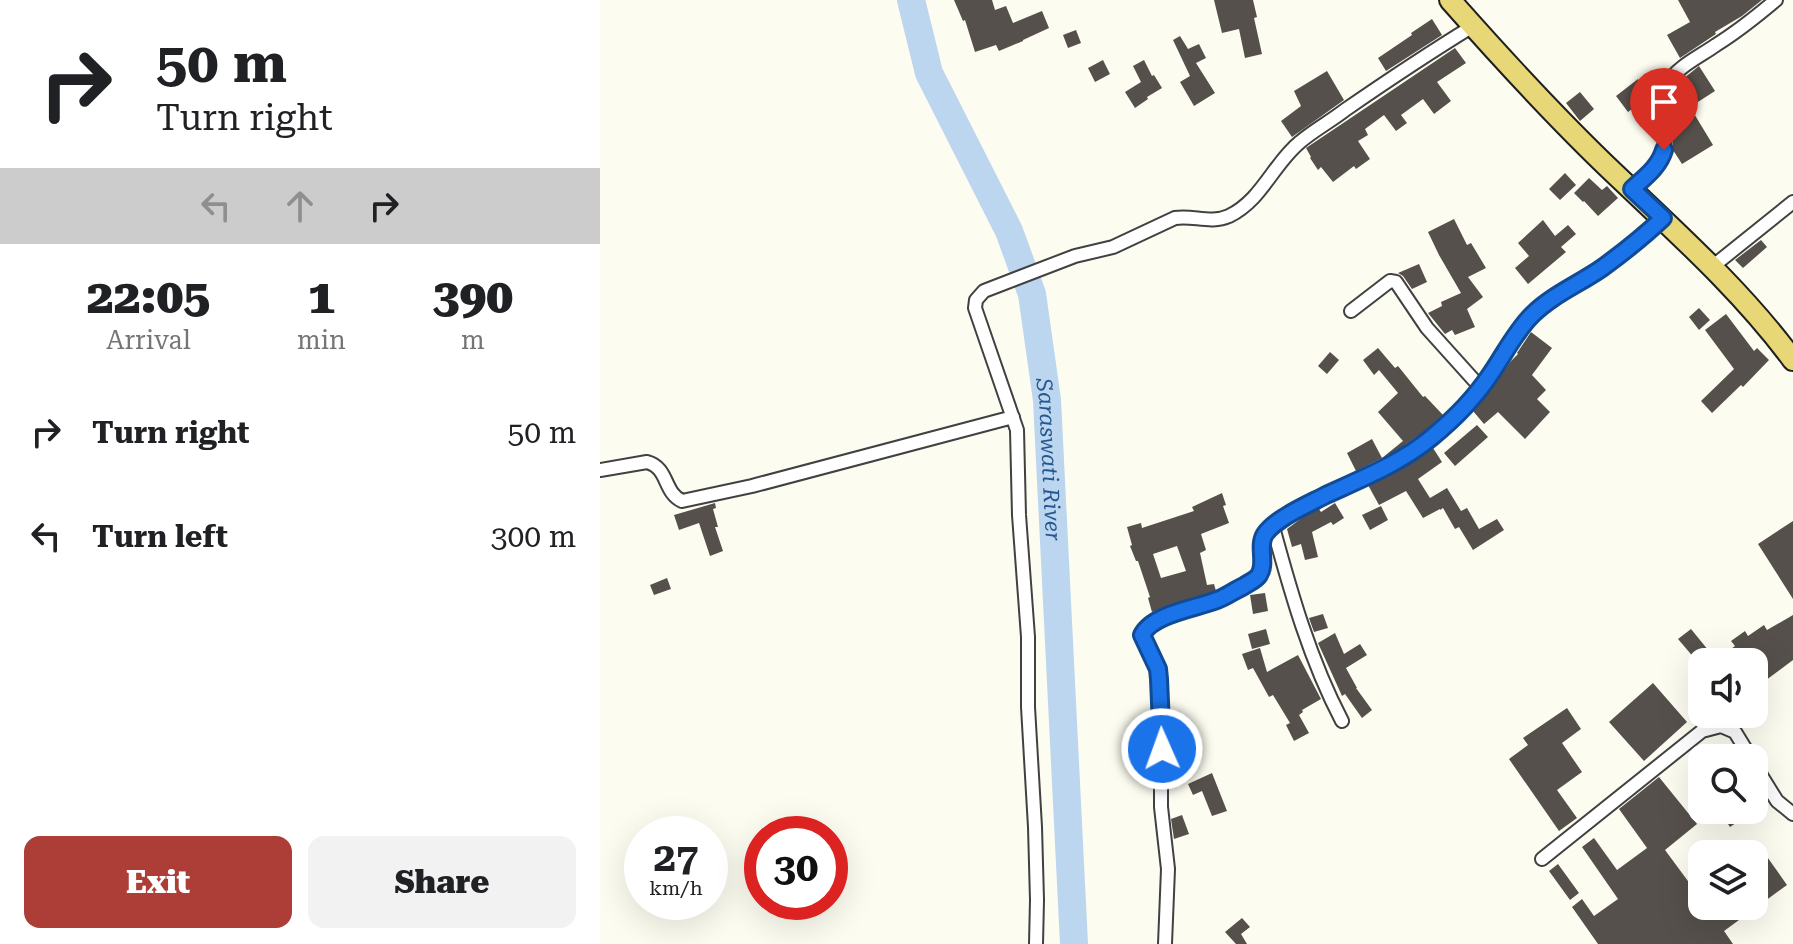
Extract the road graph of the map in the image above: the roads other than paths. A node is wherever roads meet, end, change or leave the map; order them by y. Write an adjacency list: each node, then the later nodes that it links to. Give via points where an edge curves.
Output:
1 (1450, 0): 3 (main road)
2 (1776, 0): 4 (street, via 1672,76 1661,104 1661,160)
3 (1473, 26): 4 (main road); 11 (street, via 1301,141 1256,196 1228,216 1175,218 1113,247 984,291 975,308)
4 (1632, 189): 6 (main road)
5 (1793, 202): 7 (street)
6 (1663, 218): 7 (main road); 10 (street, via 1531,316)
7 (1712, 267): 9 (main road)
8 (1351, 311): 10 (street, via 1390,281 1396,282 1427,328)
9 (1793, 360)
10 (1481, 388): 13 (street, via 1431,438 1399,460 1298,509)
11 (1013, 417): 12 (street, via 682,501 654,464); 19 (street, via 1028,637)
12 (600, 470)
13 (1273, 527): 14 (street, via 1312,656); 20 (street, via 1262,541 1262,565 1253,580 1218,600 1164,618 1142,635 1158,669 1161,695 1161,807 1168,869)
14 (1342, 721)
15 (1742, 744): 18 (street, via 1735,732 1721,726 1702,731)
16 (1768, 787): 17 (street)
17 (1793, 814)
18 (1542, 859)
19 (1036, 944)
20 (1165, 944)

